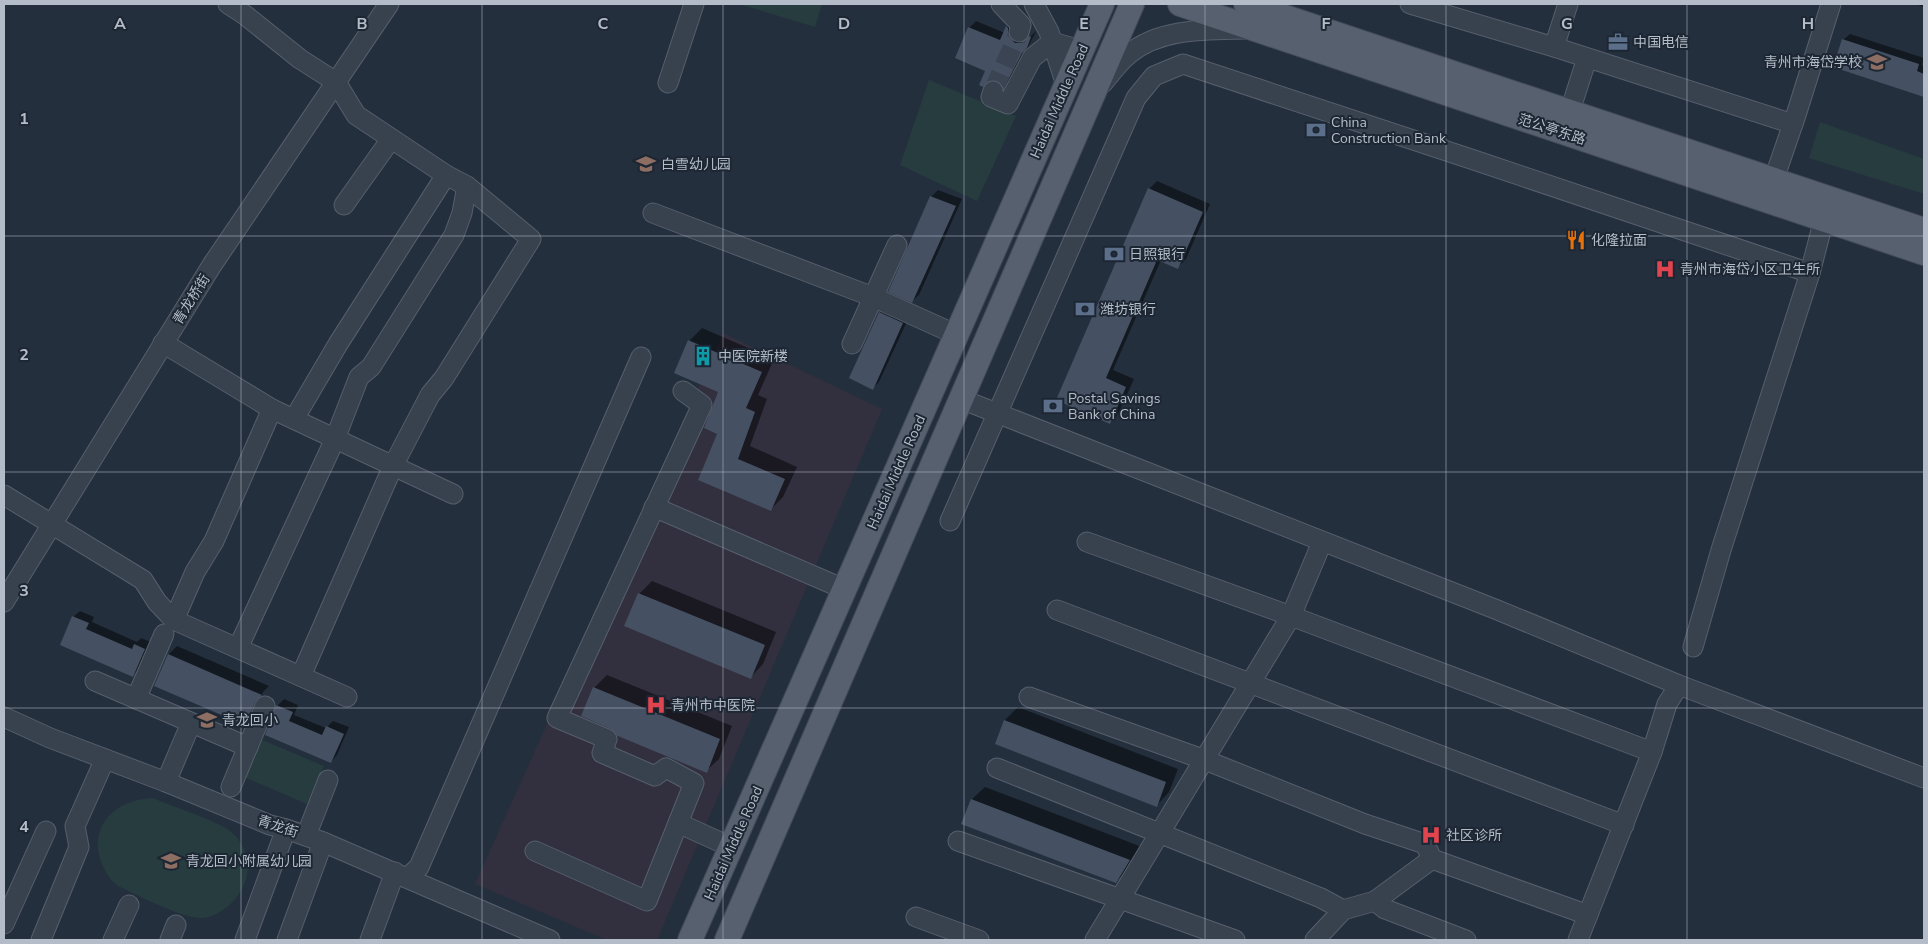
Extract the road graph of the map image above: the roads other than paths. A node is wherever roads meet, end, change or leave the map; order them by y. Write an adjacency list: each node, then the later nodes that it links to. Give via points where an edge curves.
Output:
1 (228, 4): 18 (street)
2 (389, 4): 18 (street, 青龙桥街)
3 (694, 4): 19 (street)
4 (1000, 4): 13 (street, via 1021,25)
5 (1034, 4): 14 (street)
6 (1102, 4): 16 (main road, Haidai Middle Road)
7 (1132, 4): 22 (main road, Haidai Middle Road)
8 (1180, 4): 12 (main road, 范公亭东路)
9 (1410, 4): 15 (street)
10 (1568, 4): 15 (street)
11 (1831, 4): 24 (street)
12 (1250, 11): 22 (street, via 1142,44); 23 (main road, 范公亭东路); 31 (main road, 范公亭东路)
13 (1019, 32)
14 (1052, 42): 16 (street); 20 (street); 21 (street, via 1032,58 1008,104 991,98)
15 (1554, 47): 17 (street)
16 (1081, 50): 20 (main road, Haidai Middle Road)
17 (1588, 58): 23 (street); 24 (street)
18 (336, 82): 25 (street, via 356,116); 38 (street, 青龙桥街, via 212,265)
19 (668, 83)
20 (1066, 85): 37 (main road, Haidai Middle Road)
21 (994, 91)
22 (1092, 95): 42 (main road, Haidai Middle Road)
23 (1570, 111): 27 (main road, 范公亭东路)
24 (1793, 124): 27 (street)
25 (391, 139): 26 (street); 29 (street)
26 (446, 175): 28 (street); 44 (street)
27 (1774, 179): 32 (main road, 范公亭东路)
28 (467, 186): 45 (street, via 454,235 371,367 359,377); 46 (street, via 531,238 444,378 430,395)
29 (344, 205)
30 (653, 212): 36 (street)
31 (1824, 219): 34 (main road, 范公亭东路); 35 (street)
32 (1924, 230)
33 (897, 245): 36 (street)
34 (1924, 253)
35 (1810, 273): 50 (street, via 1183,64 1154,76 1136,98); 59 (street, via 1720,550)
36 (873, 297): 37 (street); 39 (street)
37 (957, 335): 54 (main road, Haidai Middle Road)
38 (163, 344): 43 (street); 51 (street, 青龙桥街)
39 (852, 344)
40 (641, 357): 90 (street, via 420,867)
41 (682, 391): 49 (street, via 702,405)
42 (961, 399): 53 (street); 105 (main road, Haidai Middle Road)
43 (272, 409): 44 (street); 58 (street, via 214,541)
44 (294, 419): 45 (street)
45 (335, 439): 46 (street); 60 (street)
46 (393, 466): 47 (street); 61 (street)
47 (453, 494)
48 (4, 495): 51 (street)
49 (654, 507): 54 (street); 80 (street, via 557,718 607,739 602,753 655,776 666,768 694,782)
50 (950, 521)
51 (51, 524): 55 (street, 青龙桥街); 58 (street, via 142,580)
52 (1087, 542): 57 (street)
53 (1322, 542): 57 (street); 64 (street, via 1496,609)
54 (844, 589): 87 (main road, Haidai Middle Road)
55 (4, 602)
56 (1057, 610): 63 (street)
57 (1291, 616): 63 (street); 72 (street)
58 (169, 627): 60 (street); 67 (street)
59 (1693, 647)
60 (238, 648): 61 (street)
61 (301, 676): 65 (street)
62 (95, 681): 67 (street)
63 (1250, 684): 74 (street); 81 (street)
64 (1679, 685): 72 (street, via 1667,704); 76 (street)
65 (347, 697)
66 (1029, 697): 74 (street)
67 (136, 699): 70 (street)
68 (265, 706): 71 (street)
69 (4, 717): 73 (street, 青龙街)
70 (191, 722): 71 (street); 78 (street)
71 (248, 747): 79 (street)
72 (1652, 752): 81 (street)
73 (105, 759): 78 (street, 青龙街); 98 (street, via 75,826 79,847)
74 (1205, 760): 84 (street); 89 (street, via 1365,824 1425,844)
75 (997, 768): 84 (street)
76 (1924, 778)
77 (328, 780): 85 (street)
78 (166, 782): 82 (street, 青龙街)
79 (231, 787)
80 (678, 824): 87 (street); 88 (street, via 647,901)
81 (1624, 825): 95 (street)
82 (286, 829): 85 (street, 青龙街); 100 (street)
83 (46, 831): 97 (street)
84 (1160, 833): 91 (street); 94 (street, via 1321,898)
85 (315, 839): 90 (street, 青龙街); 101 (street)
86 (958, 841): 91 (street)
87 (730, 847): 104 (main road, Haidai Middle Road)
88 (535, 851)
89 (1432, 859): 92 (street); 95 (street)
90 (401, 875): 102 (street); 103 (street, 青龙街)
91 (1121, 898): 107 (street); 108 (street)
92 (1375, 901): 94 (street); 110 (street, via 1385,909)
93 (129, 905): 99 (street)
94 (1343, 910): 109 (street)
95 (1588, 915): 111 (street)
96 (916, 917): 106 (street)
97 (4, 924)
98 (41, 940)
99 (113, 940)
100 (244, 940)
101 (287, 940)
102 (370, 940)
103 (550, 940)
104 (690, 940)
105 (727, 940)
106 (979, 940)
107 (1095, 940)
108 (1235, 940)
109 (1315, 940)
110 (1466, 940)
111 (1578, 940)

